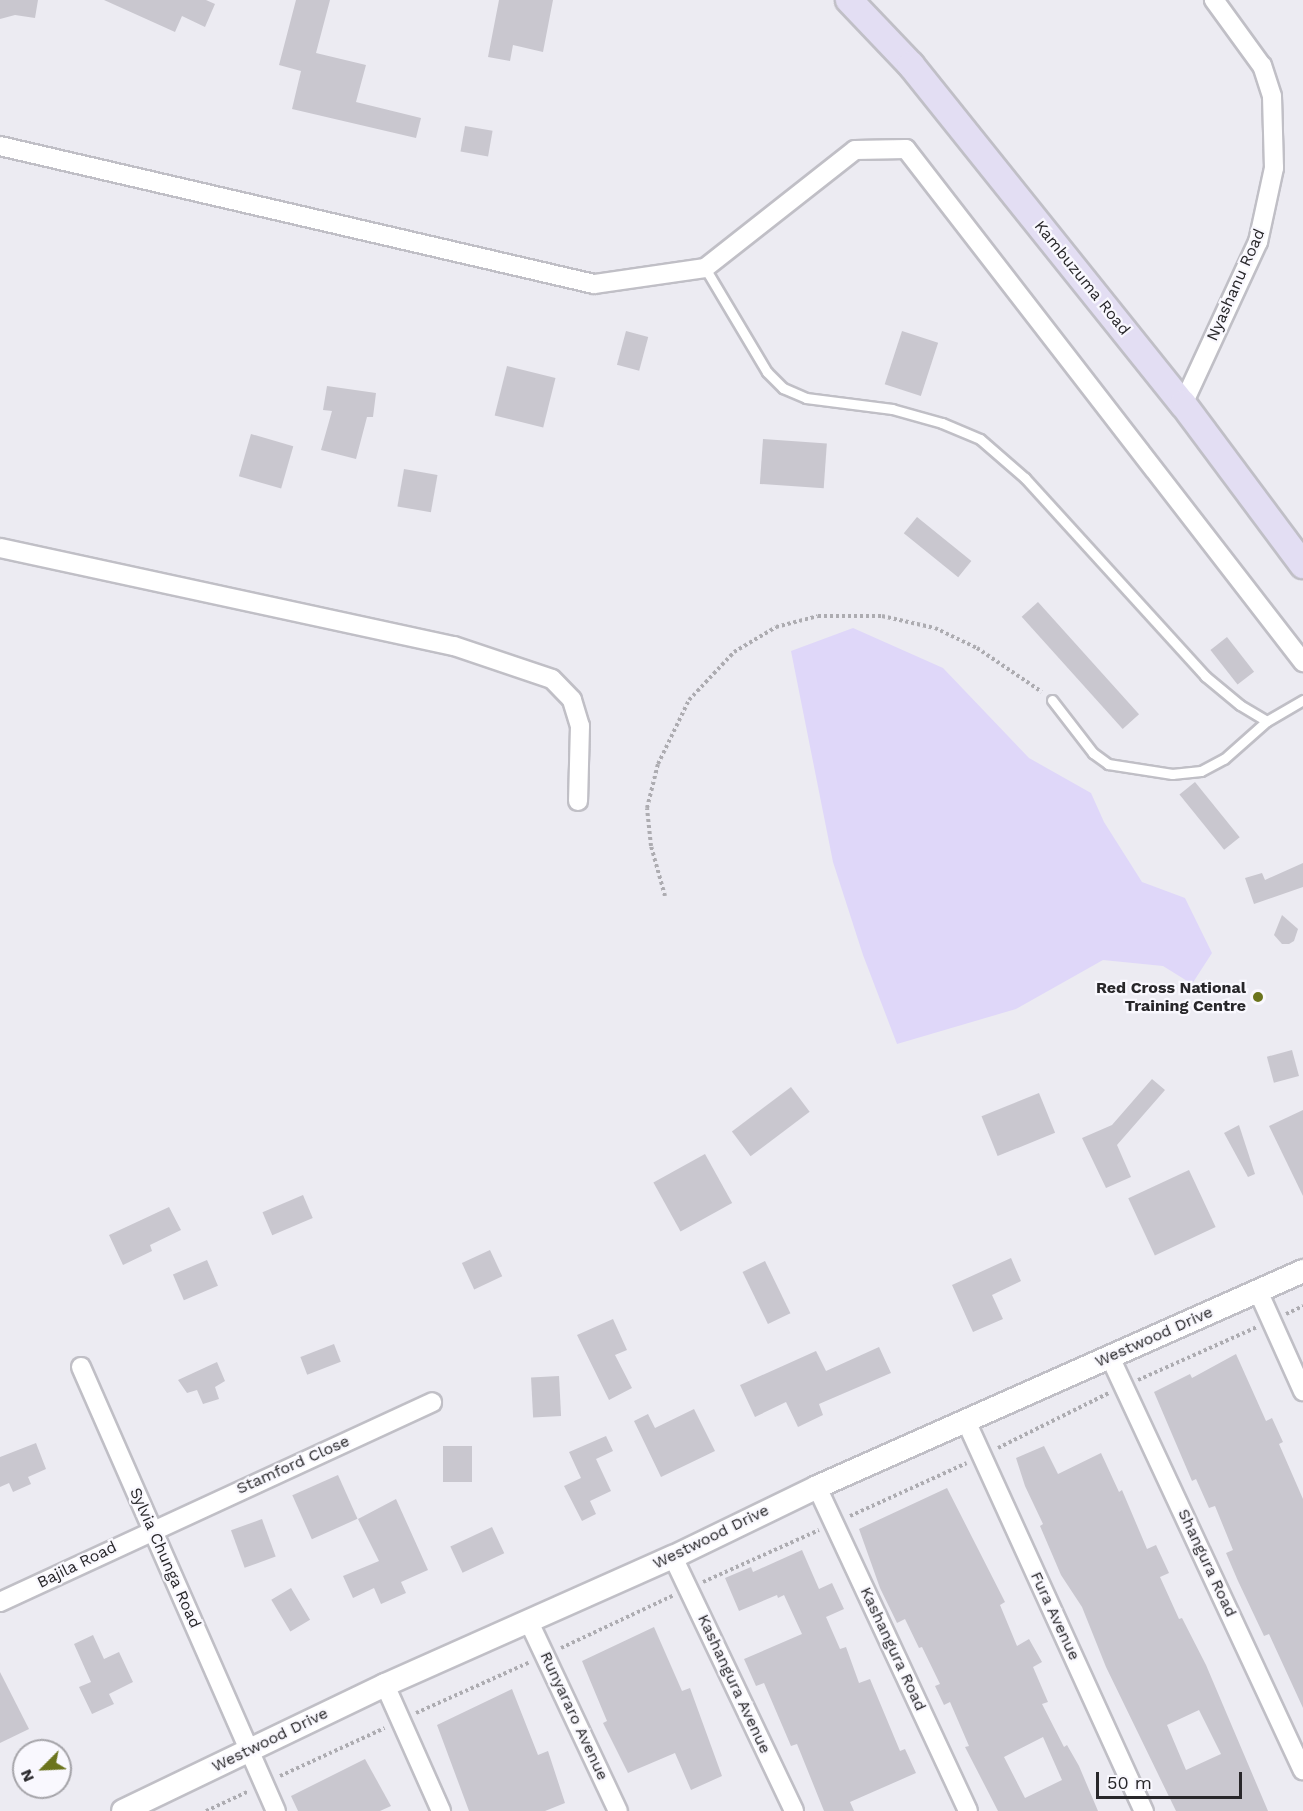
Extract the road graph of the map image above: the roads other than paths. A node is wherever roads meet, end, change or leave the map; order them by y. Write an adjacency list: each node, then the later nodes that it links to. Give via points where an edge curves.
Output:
1 (849, 0): 5 (main road, Kambuzuma Road, via 911,65)
2 (1214, 0): 5 (street, Nyashanu Road, via 1262,66 1272,96 1274,168 1258,242)
3 (0, 146): 4 (street, via 594,284)
4 (705, 268): 8 (street, via 855,150 906,149); 11 (lane, via 767,372 783,388 806,398 892,409 942,423 980,440 1025,478 1205,676)
5 (1183, 404): 7 (main road, Kambuzuma Road)
6 (0, 548): 12 (street, via 454,646 552,679 572,700 580,726)
7 (1303, 565)
8 (1303, 662)
9 (1052, 700): 11 (lane, via 1093,753 1108,764 1131,770 1201,771 1224,759)
10 (1303, 700): 11 (lane)
11 (1267, 721)
12 (578, 801)
13 (1303, 1271): 14 (street, Westwood Drive)
14 (1258, 1292): 15 (street, Westwood Drive); 17 (street)
15 (1110, 1357): 19 (street, Westwood Drive); 27 (street, Shangura Road)
16 (81, 1367): 21 (street, Sylvia Chunga Road)
17 (1303, 1391)
18 (432, 1402): 21 (street, Stamford Close)
19 (966, 1421): 20 (street, Westwood Drive); 34 (street, Fura Avenue)
20 (817, 1487): 22 (street, Westwood Drive); 33 (street, Kashangura Road)
21 (153, 1528): 23 (street, Bajila Road); 26 (street, Sylvia Chunga Road)
22 (673, 1557): 24 (street, Westwood Drive); 32 (street, Kashangura Avenue)
23 (0, 1602)
24 (529, 1622): 25 (street, Westwood Drive); 31 (street, Runyararo Avenue)
25 (385, 1685): 26 (street, Westwood Drive); 30 (street)
26 (248, 1750): 28 (street, Westwood Drive); 29 (street, Sylvia Chunga Road)
27 (1303, 1770)
28 (127, 1810)
29 (276, 1811)
30 (441, 1811)
31 (618, 1811)
32 (794, 1811)
33 (968, 1811)
34 (1144, 1811)

